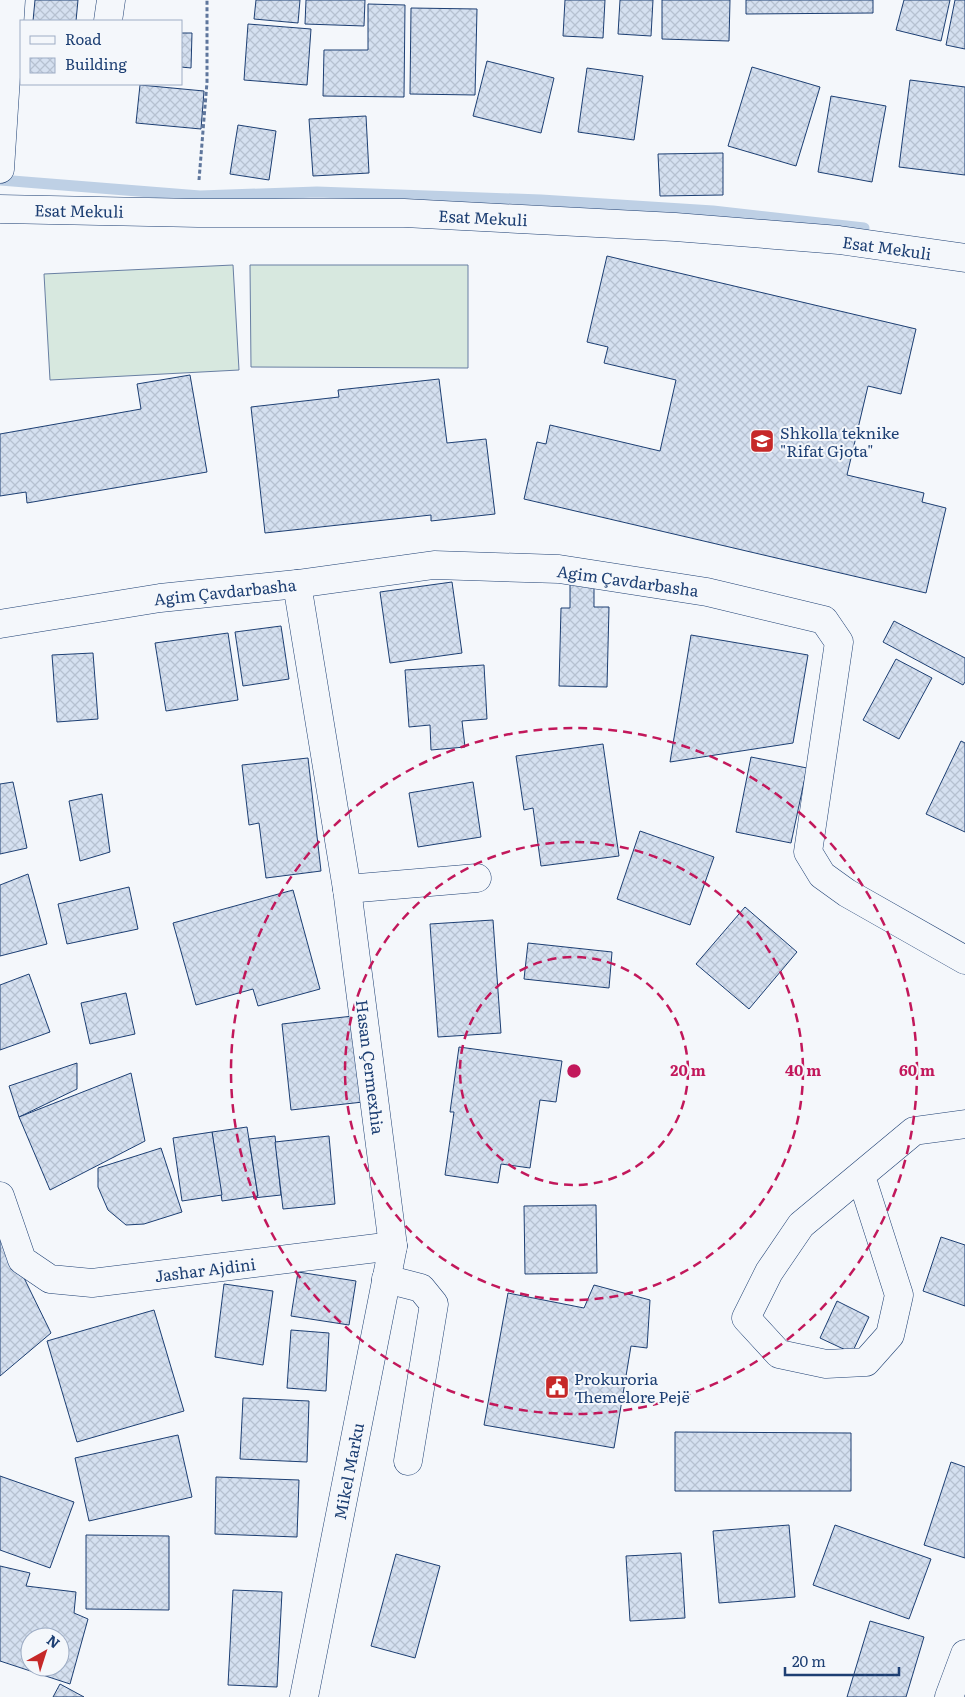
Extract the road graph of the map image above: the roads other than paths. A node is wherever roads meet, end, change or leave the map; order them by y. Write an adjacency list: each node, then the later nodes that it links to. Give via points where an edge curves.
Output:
1 (11, 0): 4 (street)
2 (111, 0): 3 (street)
3 (108, 20)
4 (1, 161)
5 (0, 209): 6 (street, Esat Mekuli, via 404,213 665,226 839,240)
6 (965, 258)
7 (297, 584): 8 (street, Agim Çavdarbasha, via 160,598); 10 (street, Hasan Çermexhia); 11 (street, Agim Çavdarbasha, via 434,565 559,569 708,592 824,620 839,642 808,852 822,875 847,893)
8 (0, 624)
9 (477, 878): 10 (street)
10 (347, 889): 15 (street, Hasan Çermexhia)
11 (965, 960)
12 (965, 1124): 13 (street, via 914,1131)
13 (860, 1176): 13 (street, via 899,1295 890,1335 866,1362 826,1364 778,1354 746,1318 769,1272 801,1225)
14 (0, 1196): 15 (street, Jashar Ajdini, via 22,1260 50,1279 92,1283)
15 (393, 1246): 16 (street, Mikel Marku)
16 (386, 1279): 17 (street, via 422,1288 434,1304); 19 (street, Mikel Marku)
17 (408, 1461)
18 (965, 1654): 20 (street)
19 (304, 1697)
20 (949, 1697)

